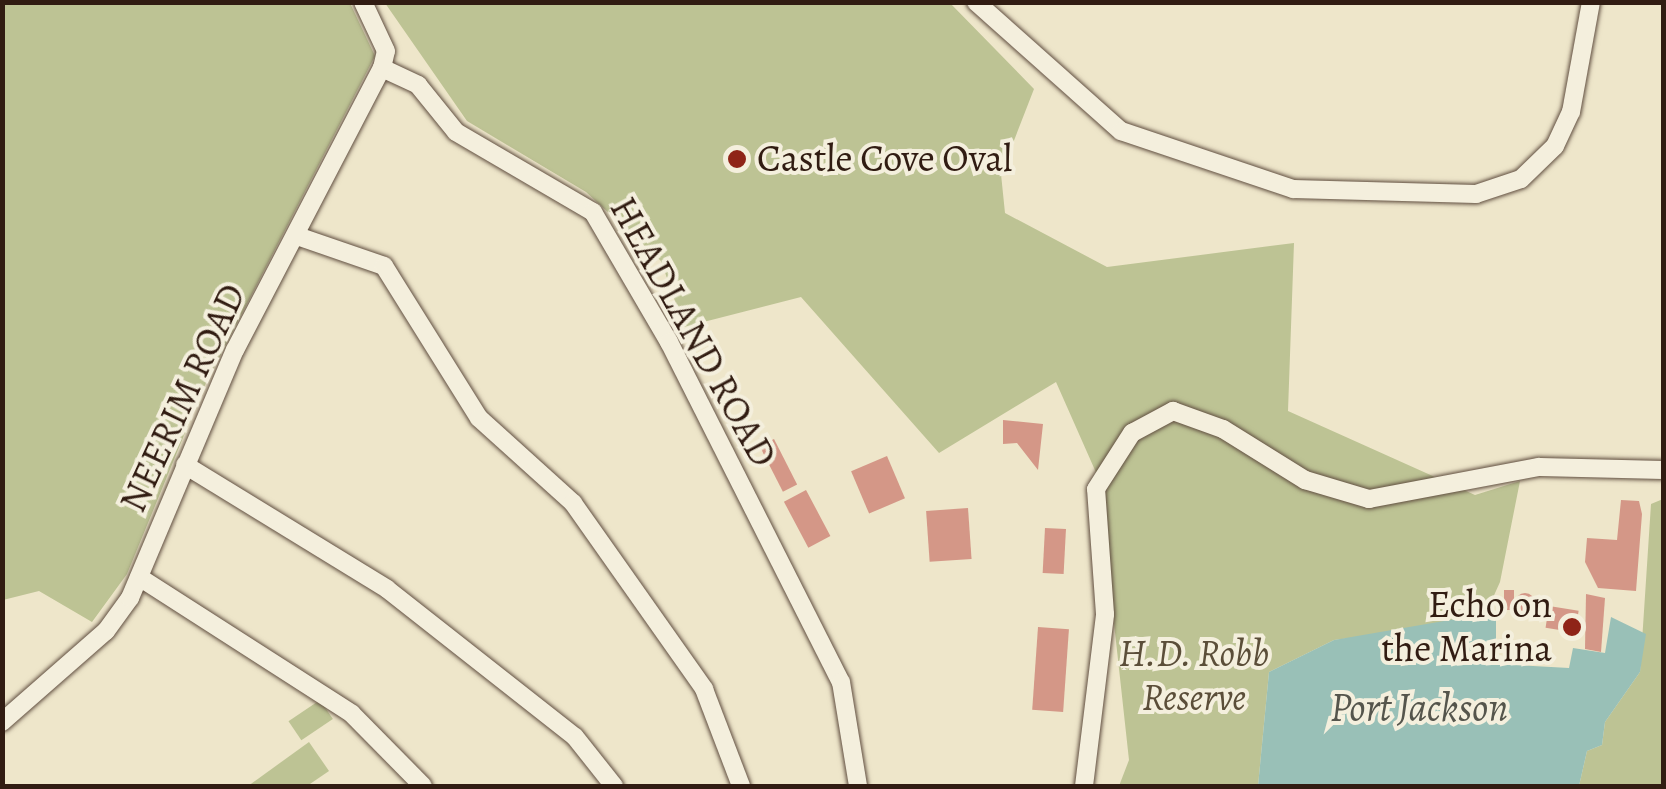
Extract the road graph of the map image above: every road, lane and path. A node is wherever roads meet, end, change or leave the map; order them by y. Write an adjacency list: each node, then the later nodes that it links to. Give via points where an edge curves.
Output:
1 (363, 2): 4 (street, via 386,51)
2 (976, 2): 3 (street, via 1120,131 1293,189 1476,194 1521,179 1556,146 1571,112)
3 (1591, 2)
4 (382, 68): 5 (street, NEERIM ROAD); 13 (street, HEADLAND ROAD, via 418,85 456,132 592,212 669,342 841,682)
5 (297, 236): 6 (street, NEERIM ROAD); 12 (street, via 384,266 479,418 572,504 712,701)
6 (184, 466): 8 (street, NEERIM ROAD); 11 (street, via 413,608 574,737)
7 (1664, 470): 14 (street, via 1539,467 1369,499 1306,480 1223,429 1173,411 1132,433 1096,489 1106,614)
8 (139, 577): 9 (street, NEERIM ROAD, via 106,631); 10 (street, via 352,714)
9 (2, 722)
10 (423, 786)
11 (614, 786)
12 (741, 786)
13 (858, 786)
14 (1084, 786)

